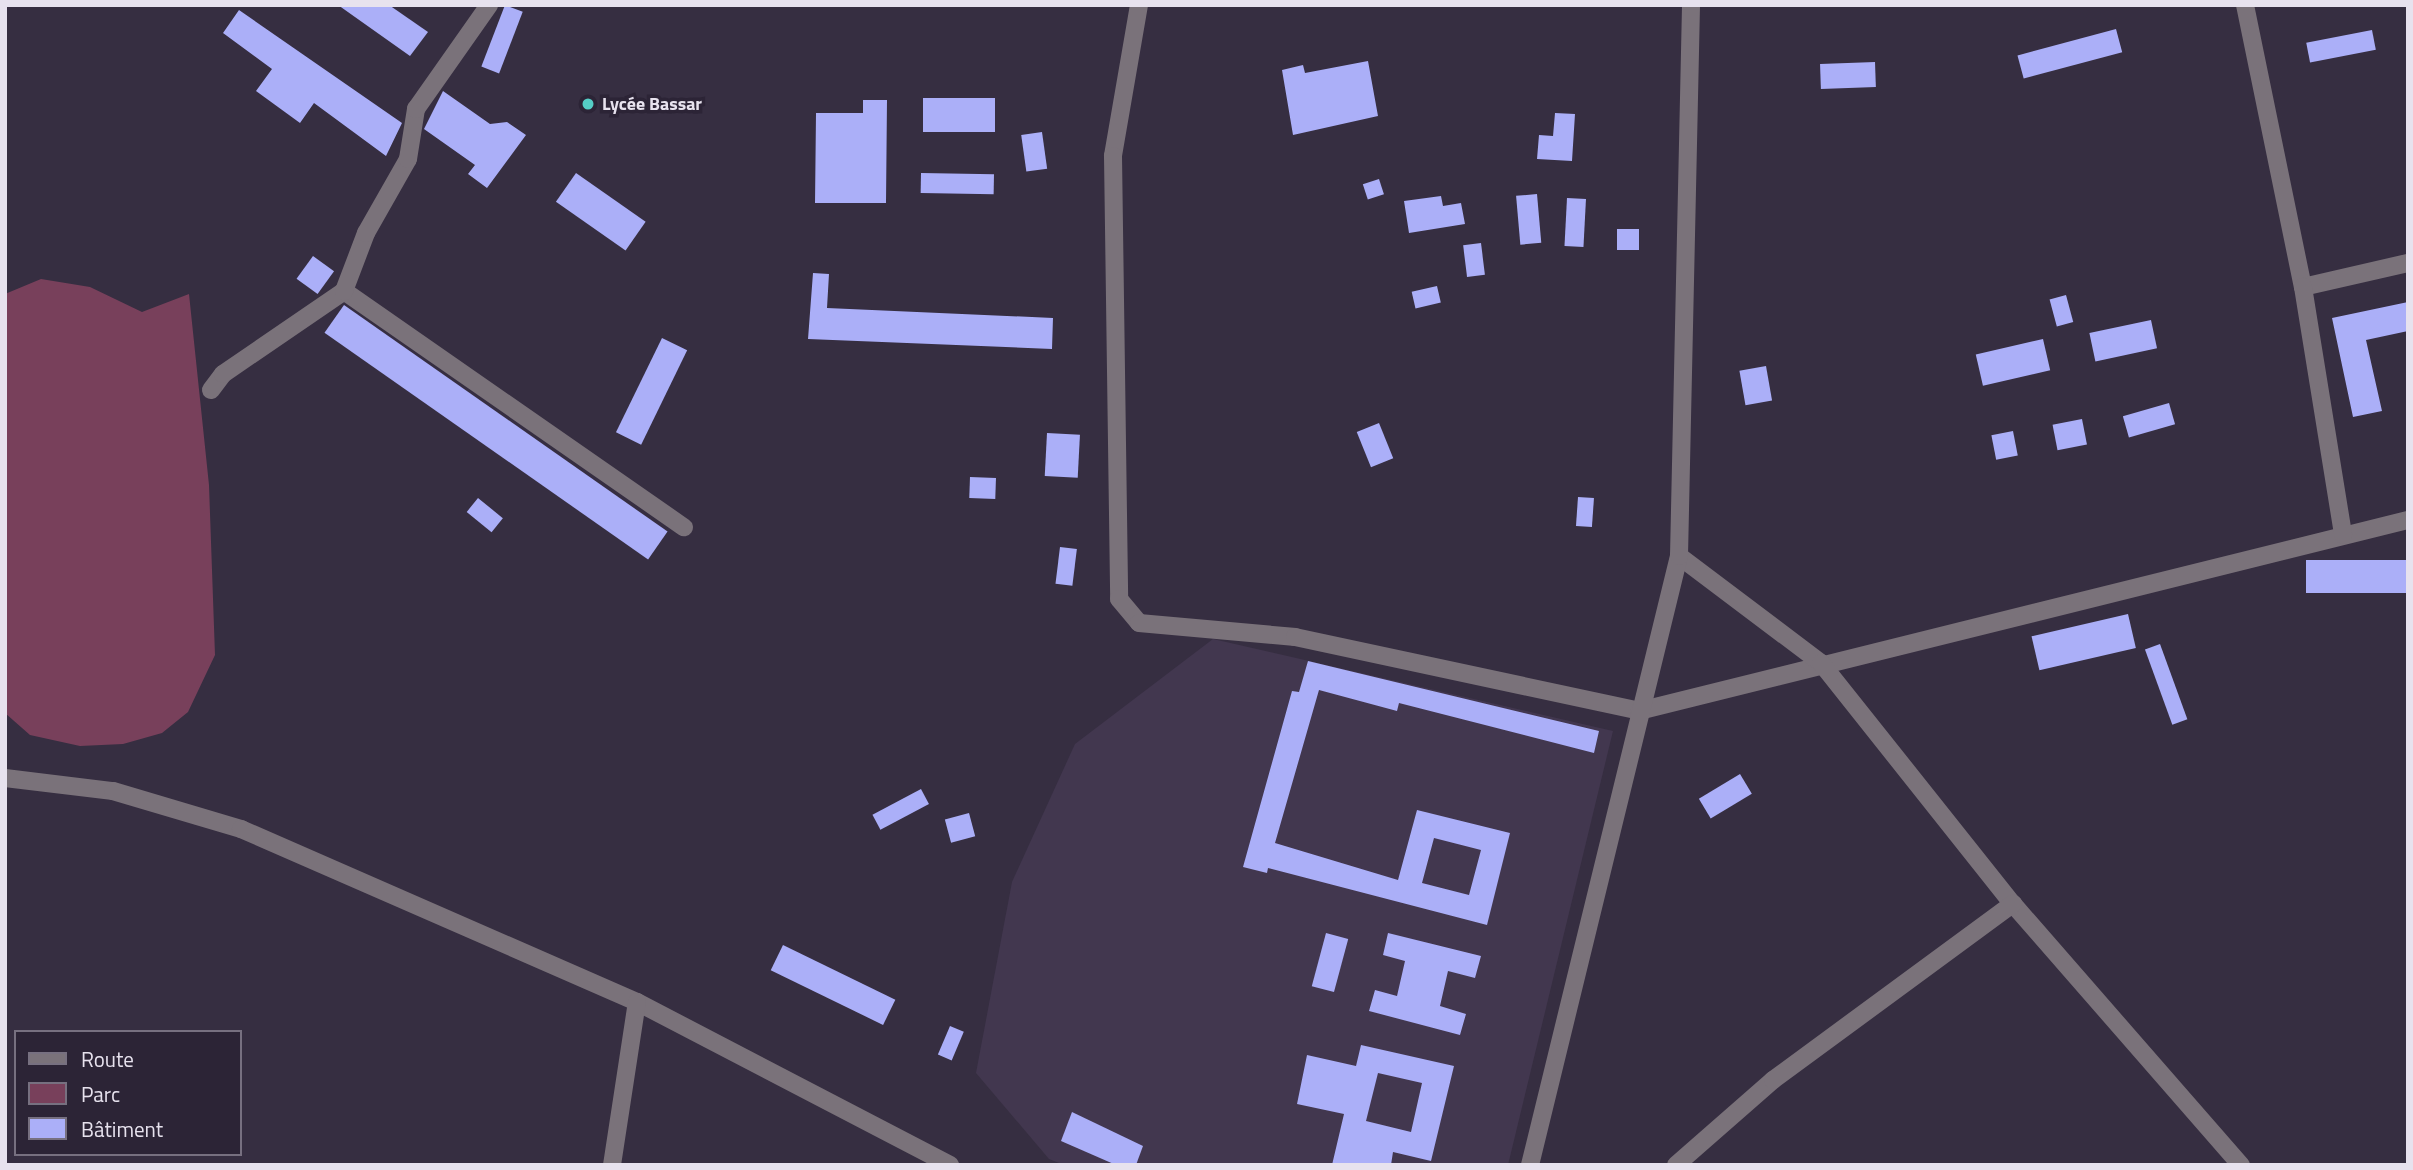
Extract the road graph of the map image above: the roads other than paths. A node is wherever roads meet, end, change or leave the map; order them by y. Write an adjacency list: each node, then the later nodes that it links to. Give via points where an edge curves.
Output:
1 (489, 5): 7 (street, via 416,109 408,159 366,233)
2 (1139, 5): 14 (street, via 1113,156 1119,599 1139,623 1294,637)
3 (1690, 5): 12 (street)
4 (2245, 5): 6 (street)
5 (2408, 263): 6 (street)
6 (2303, 287): 11 (street)
7 (344, 291): 8 (street, via 223,374); 10 (street)
8 (211, 390)
9 (2408, 520): 11 (street)
10 (684, 527)
11 (2343, 535): 13 (street)
12 (1679, 556): 13 (street); 14 (street)
13 (1821, 663): 14 (street); 16 (street)
14 (1639, 712): 20 (street)
15 (5, 778): 17 (street, via 113,791 242,829)
16 (2014, 904): 21 (street, via 1773,1080); 22 (street)
17 (636, 1002): 18 (street); 19 (street)
18 (612, 1165)
19 (950, 1165)
20 (1530, 1165)
21 (1676, 1165)
22 (2241, 1165)

